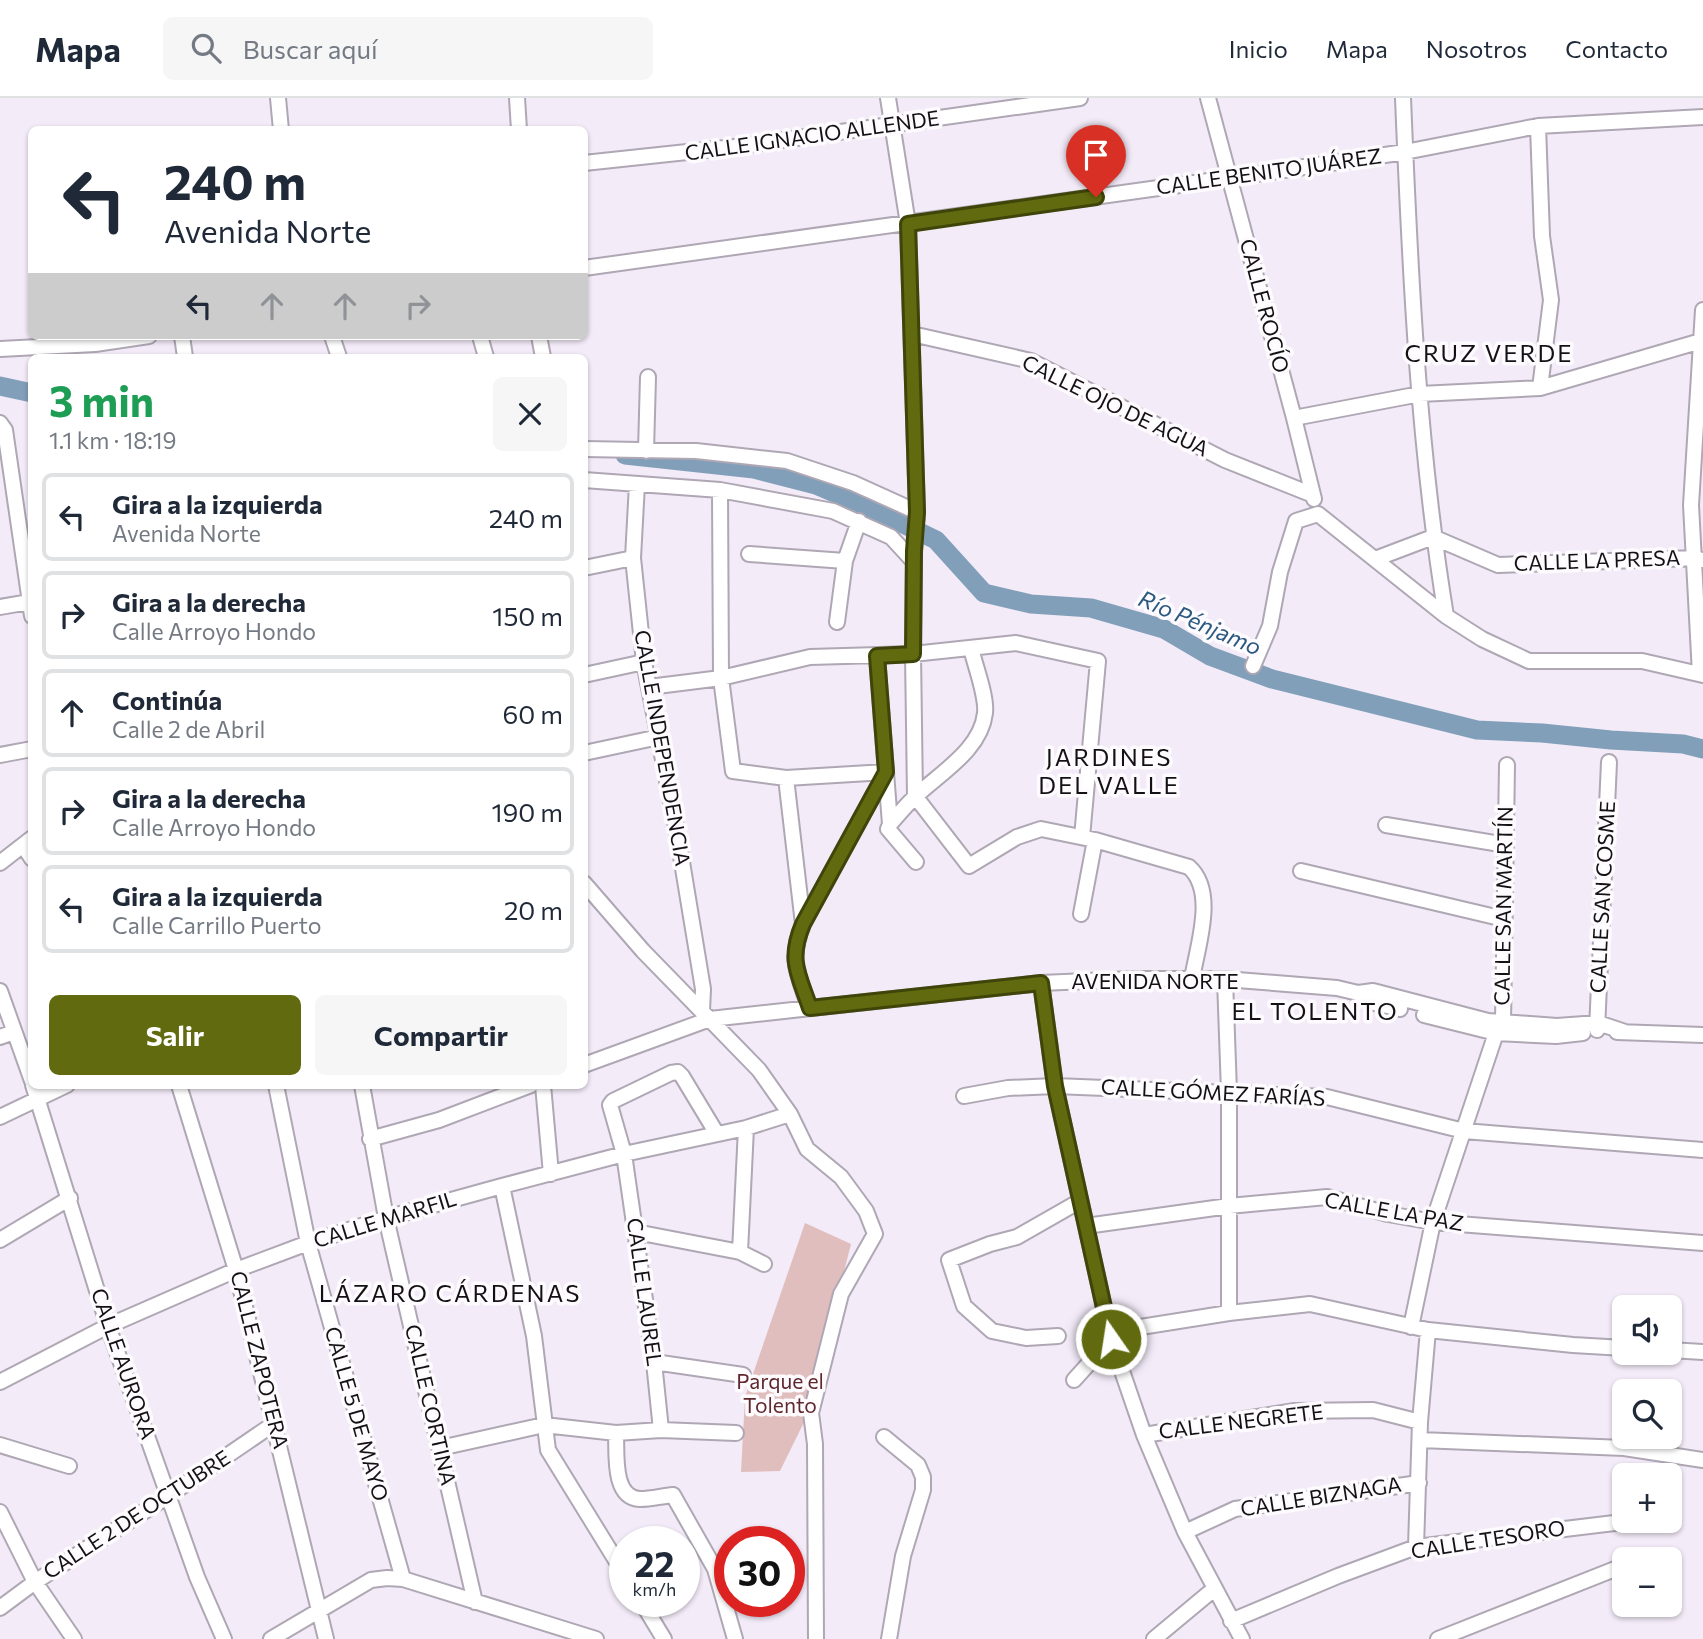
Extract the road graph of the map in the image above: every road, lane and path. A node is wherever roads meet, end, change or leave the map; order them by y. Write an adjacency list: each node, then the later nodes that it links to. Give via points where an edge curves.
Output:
1 (278, 98): 8 (street)
2 (517, 98): 9 (street)
3 (888, 98): 10 (street)
4 (1080, 98): 10 (street, CALLE IGNACIO ALLENDE)
5 (1208, 98): 14 (street, CALLE ROCÍO)
6 (1403, 98): 12 (street)
7 (1703, 117): 11 (street, CALLE BENITO JUÁREZ)
8 (281, 126)
9 (519, 126)
10 (892, 126): 13 (street, CALLE IGNACIO ALLENDE); 15 (street)
11 (1538, 126): 12 (street, CALLE BENITO JUÁREZ); 23 (street, via 1542,236 1551,300)
12 (1405, 152): 14 (street, CALLE BENITO JUÁREZ); 24 (street)
13 (588, 163)
14 (1230, 178): 15 (street, CALLE BENITO JUÁREZ); 25 (street, CALLE ROCÍO)
15 (908, 224): 16 (street, CALLE BENITO JUÁREZ); 18 (street)
16 (588, 267)
17 (1703, 310): 20 (street)
18 (912, 334): 32 (street, CALLE OJO DE AGUA, via 1031,361 1225,460); 34 (street)
19 (122, 340): 21 (street)
20 (1702, 341): 23 (street); 42 (street, via 1691,505)
21 (0, 349)
22 (648, 377): 28 (street)
23 (1540, 387): 24 (street)
24 (1420, 394): 25 (street); 36 (street)
25 (1294, 418): 32 (street, CALLE ROCÍO)
26 (1, 423): 37 (street)
27 (588, 449): 28 (street)
28 (646, 451): 34 (street, via 696,451 788,461 853,483)
29 (588, 480): 30 (street)
30 (637, 484): 31 (street); 40 (street, CALLE INDEPENDENCIA)
31 (720, 489): 35 (street, via 833,511); 57 (street)
32 (1313, 495): 33 (street, CALLE ROCÍO)
33 (1318, 514): 41 (street); 54 (street, via 1296,521 1270,626)
34 (916, 519): 39 (street)
35 (859, 521): 39 (street, via 891,537); 43 (street)
36 (1433, 537): 41 (street); 42 (street, CALLE LA PRESA, via 1498,565); 48 (street)
37 (27, 552): 45 (street)
38 (749, 554): 43 (street)
39 (914, 556): 51 (street)
40 (633, 558): 44 (street); 53 (street, CALLE INDEPENDENCIA)
41 (1375, 559): 48 (street)
42 (1699, 559): 56 (street)
43 (845, 561): 49 (street)
44 (588, 567)
45 (28, 571)
46 (0, 607): 47 (street)
47 (28, 609)
48 (1451, 619): 56 (street, via 1529,661 1642,661)
49 (837, 622)
50 (971, 648): 51 (street); 67 (street, via 985,709 983,724 952,766); 70 (street, via 1016,643 1098,662)
51 (913, 654): 52 (street); 67 (street)
52 (877, 656): 57 (street, via 810,657); 65 (street)
53 (644, 662): 55 (street); 58 (street, CALLE INDEPENDENCIA)
54 (1253, 666)
55 (588, 674)
56 (1701, 675)
57 (721, 678): 58 (street); 66 (street, via 733,771)
58 (649, 687): 59 (street, CALLE INDEPENDENCIA)
59 (659, 737): 61 (street); 85 (street, CALLE INDEPENDENCIA)
60 (28, 750): 62 (street)
61 (588, 752)
62 (0, 755)
63 (1609, 762): 87 (street, CALLE SAN COSME)
64 (1507, 765): 72 (street, CALLE SAN MARTÍN)
65 (886, 772): 66 (street); 69 (street); 79 (street)
66 (786, 778): 79 (street)
67 (915, 796): 69 (street); 70 (street, via 969,866 1017,837 1041,829)
68 (1386, 825): 72 (street)
69 (889, 827): 73 (street)
70 (1088, 838): 77 (street); 80 (street, via 1189,867 1199,876 1204,907)
71 (27, 842): 74 (street)
72 (1506, 845): 78 (street, CALLE SAN MARTÍN)
73 (916, 862)
74 (0, 863)
75 (1301, 871): 78 (street)
76 (588, 889): 85 (street)
77 (1081, 914)
78 (1504, 919): 86 (street, CALLE SAN MARTÍN)
79 (803, 924): 84 (street, via 794,959)
80 (1192, 979): 81 (street, AVENIDA NORTE); 82 (street, AVENIDA NORTE)
81 (1225, 979): 86 (street, AVENIDA NORTE, via 1337,989 1358,993 1370,1002); 100 (street)
82 (1041, 983): 84 (street, AVENIDA NORTE); 92 (street)
83 (0, 991): 88 (street, CALLE AURORA)
84 (810, 1008): 85 (street, AVENIDA NORTE)
85 (706, 1015): 90 (street, AVENIDA NORTE); 102 (street, via 759,1070)
86 (1499, 1028): 87 (street, AVENIDA NORTE, via 1556,1037); 105 (street, CALLE SAN MARTÍN)
87 (1597, 1028): 89 (street, AVENIDA NORTE)
88 (7, 1035): 91 (street, CALLE AURORA)
89 (1703, 1035)
90 (588, 1063)
91 (28, 1076)
92 (1055, 1086): 100 (street, CALLE GÓMEZ FARÍAS); 101 (street, CALLE GÓMEZ FARÍAS); 113 (street)
93 (33, 1089): 103 (street)
94 (34, 1089): 112 (street, CALLE AURORA)
95 (180, 1089): 124 (street, CALLE ZAPOTERA)
96 (277, 1089): 121 (street, CALLE 5 DE MAYO)
97 (363, 1089): 107 (street, CALLE CORTINA)
98 (543, 1089): 110 (street)
99 (492, 1092): 107 (street, via 439,1120)
100 (1229, 1092): 105 (street, CALLE GÓMEZ FARÍAS, via 1327,1097); 114 (street)
101 (964, 1096)
102 (790, 1114): 104 (street, CALLE MARFIL); 175 (street, via 807,1149 841,1177 866,1211 875,1234 841,1294 811,1413)
103 (0, 1117)
104 (746, 1128): 106 (street, CALLE MARFIL); 122 (street)
105 (1464, 1131): 108 (street, CALLE GÓMEZ FARÍAS); 116 (street, CALLE SAN MARTÍN)
106 (717, 1135): 109 (street, CALLE MARFIL); 109 (street, CALLE LAUREL, via 682,1076 671,1073 612,1101)
107 (370, 1139): 115 (street, CALLE CORTINA)
108 (1703, 1150)
109 (624, 1154): 110 (street, CALLE MARFIL); 118 (street, CALLE LAUREL)
110 (551, 1174): 111 (street, CALLE MARFIL)
111 (502, 1186): 115 (street, CALLE MARFIL); 140 (street, via 534,1336)
112 (70, 1198): 119 (street); 126 (street, CALLE AURORA)
113 (1080, 1201): 117 (street); 129 (street, via 1017,1237 948,1260 964,1306 992,1331 1026,1338)
114 (1229, 1206): 116 (street, CALLE LA PAZ, via 1327,1197); 117 (street, CALLE LA PAZ); 125 (street)
115 (386, 1218): 121 (street, CALLE MARFIL); 148 (street, CALLE CORTINA)
116 (1433, 1222): 120 (street, CALLE LA PAZ); 127 (street, CALLE SAN MARTÍN)
117 (1086, 1226): 130 (street)
118 (636, 1232): 122 (street); 134 (street, CALLE LAUREL)
119 (0, 1240)
120 (1703, 1242)
121 (309, 1243): 124 (street, CALLE MARFIL); 159 (street, CALLE 5 DE MAYO)
122 (740, 1252): 123 (street)
123 (764, 1264)
124 (236, 1270): 126 (street, CALLE MARFIL); 139 (street, CALLE ZAPOTERA)
125 (1229, 1313): 127 (street, via 1310,1304); 130 (street)
126 (108, 1326): 137 (street, CALLE MARFIL); 152 (street, CALLE AURORA)
127 (1411, 1326): 128 (street)
128 (1428, 1330): 131 (street); 138 (street)
129 (1058, 1336)
130 (1110, 1336): 136 (street); 144 (street)
131 (1612, 1347)
132 (1682, 1351): 133 (street)
133 (1703, 1352)
134 (654, 1362): 135 (street); 141 (street, CALLE LAUREL)
135 (743, 1374)
136 (1074, 1380)
137 (0, 1382)
138 (1420, 1422): 144 (street, CALLE NEGRETE, via 1373,1410 1295,1411); 146 (street)
139 (275, 1423): 152 (street, CALLE 2 DE OCTUBRE); 164 (street, CALLE ZAPOTERA)
140 (544, 1425): 142 (street); 148 (street); 157 (street, via 548,1450)
141 (661, 1430): 142 (street); 143 (street)
142 (617, 1433): 174 (street, via 619,1483 638,1499 673,1495 715,1569)
143 (736, 1433)
144 (1144, 1435): 155 (street)
145 (884, 1437): 176 (street, via 918,1465 923,1477)
146 (1420, 1440): 149 (street, via 1624,1448); 151 (street)
147 (0, 1445): 150 (street)
148 (440, 1448): 162 (street, CALLE CORTINA)
149 (1703, 1460)
150 (69, 1466)
151 (1419, 1483): 155 (street, CALLE BIZNAGA, via 1236,1509); 156 (street)
152 (168, 1496): 160 (street, CALLE 2 DE OCTUBRE); 169 (street, CALLE AURORA)
153 (0, 1512): 160 (street)
154 (1612, 1523): 156 (street, CALLE TESORO)
155 (1185, 1532): 161 (street)
156 (1416, 1548): 166 (street, CALLE TESORO)
157 (609, 1549)
158 (1612, 1570): 179 (street)
159 (402, 1579): 162 (street); 164 (street, via 371,1580)
160 (35, 1582): 163 (street, CALLE 2 DE OCTUBRE); 168 (street)
161 (1214, 1589): 166 (street); 177 (street)
162 (475, 1602): 167 (street)
163 (0, 1608)
164 (318, 1609): 170 (street); 171 (street, CALLE ZAPOTERA)
165 (651, 1617): 173 (street)
166 (1231, 1621): 178 (street)
167 (563, 1634): 172 (street)
168 (74, 1639)
169 (224, 1639)
170 (271, 1639)
171 (326, 1639)
172 (596, 1639)
173 (664, 1639)
174 (735, 1639)
175 (816, 1639)
176 (889, 1639)
177 (1154, 1639)
178 (1242, 1639)
179 (1440, 1639)

